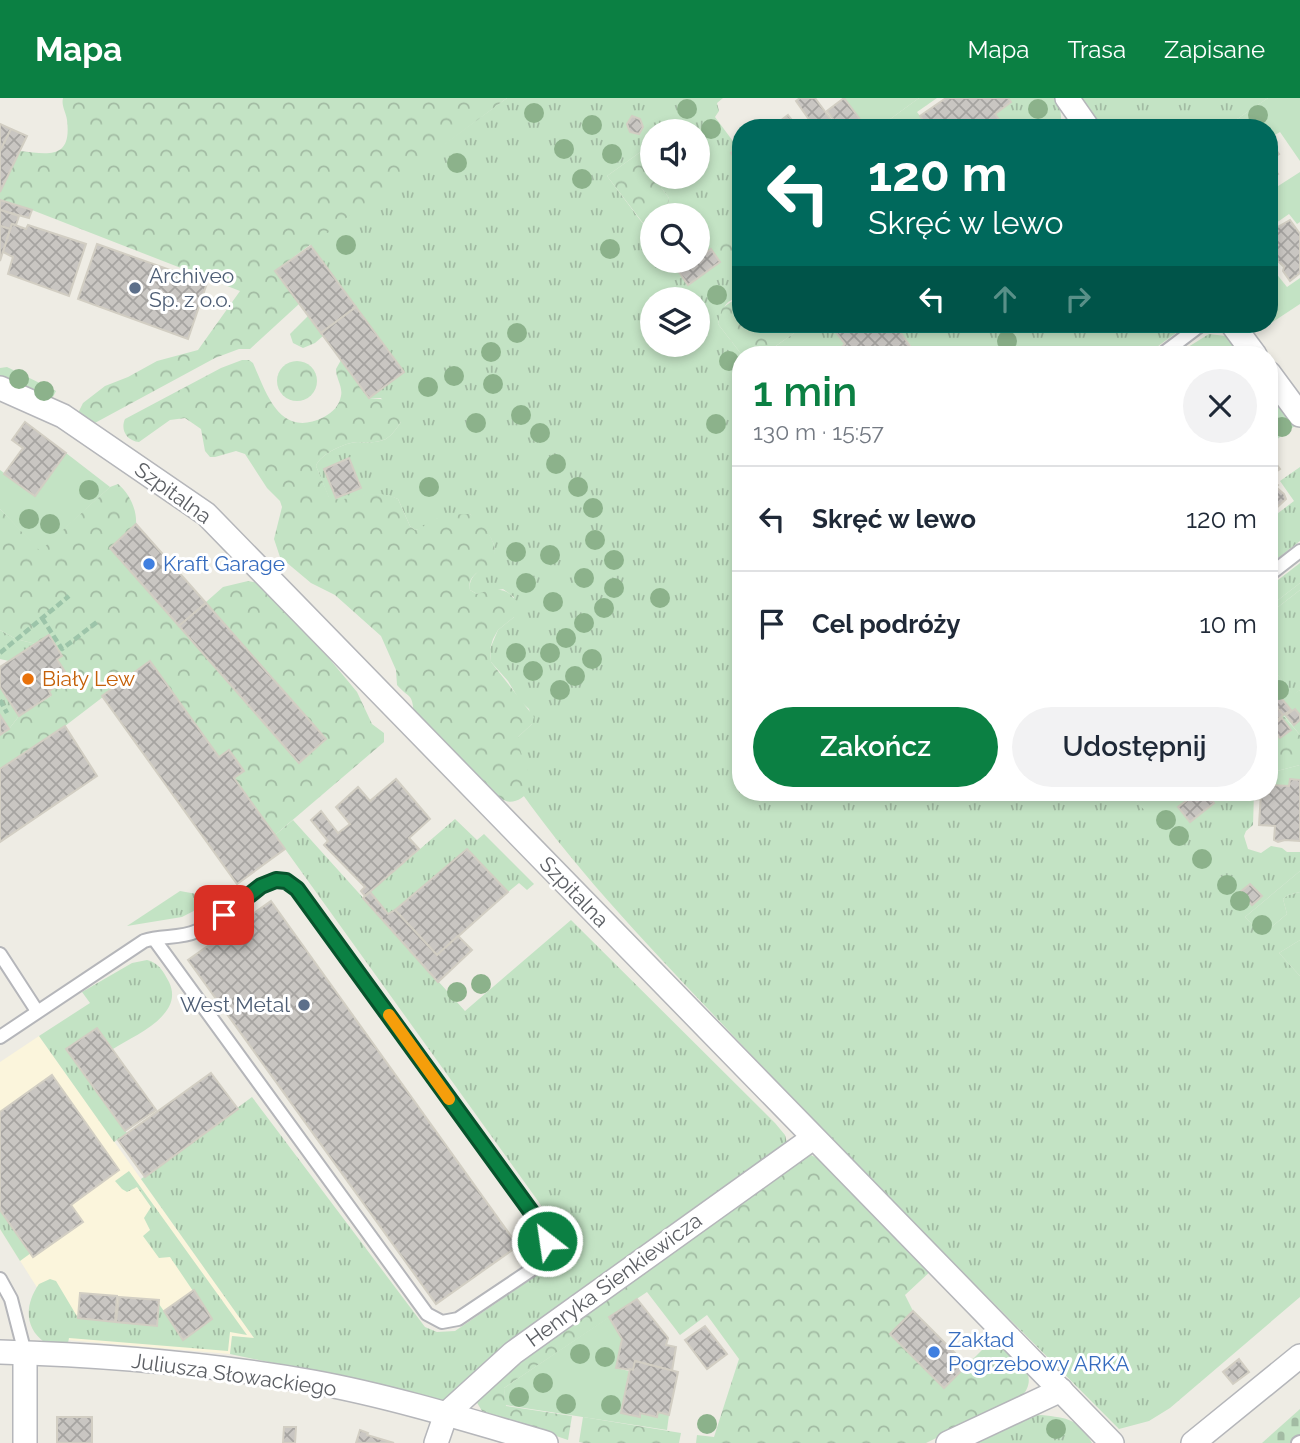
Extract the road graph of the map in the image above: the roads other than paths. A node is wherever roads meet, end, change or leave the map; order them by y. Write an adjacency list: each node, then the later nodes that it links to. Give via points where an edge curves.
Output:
1 (1068, 98): 2 (street)
2 (1081, 119)
3 (1190, 333): 4 (lane)
4 (1173, 346)
5 (1278, 385): 7 (street)
6 (0, 388): 14 (street, Szpitalna, via 63,416 206,514)
7 (1300, 415)
8 (1300, 551): 9 (lane)
9 (1278, 568)
10 (154, 939): 10 (lane, via 198,931 269,882 283,880 293,885 540,1224 547,1241 545,1258 458,1319 442,1322 427,1314); 12 (lane)
11 (0, 954): 12 (lane)
12 (37, 1011): 13 (lane)
13 (0, 1037)
14 (813, 1138): 19 (street, Szpitalna); 20 (street, Henryka Sienkiewicza, via 513,1353)
15 (0, 1279): 17 (lane, via 11,1299)
16 (0, 1352): 17 (street, Juliusza Słowackiego)
17 (25, 1353): 20 (street, Juliusza Słowackiego, via 181,1365 314,1382); 21 (street)
18 (1300, 1356): 26 (street)
19 (1061, 1390): 24 (street); 25 (street, Szpitalna)
20 (446, 1414): 22 (street, Henryka Sienkiewicza); 23 (street, Juliusza Słowackiego)
21 (25, 1443)
22 (436, 1443)
23 (546, 1443)
24 (948, 1443)
25 (1112, 1443)
26 (1193, 1443)

